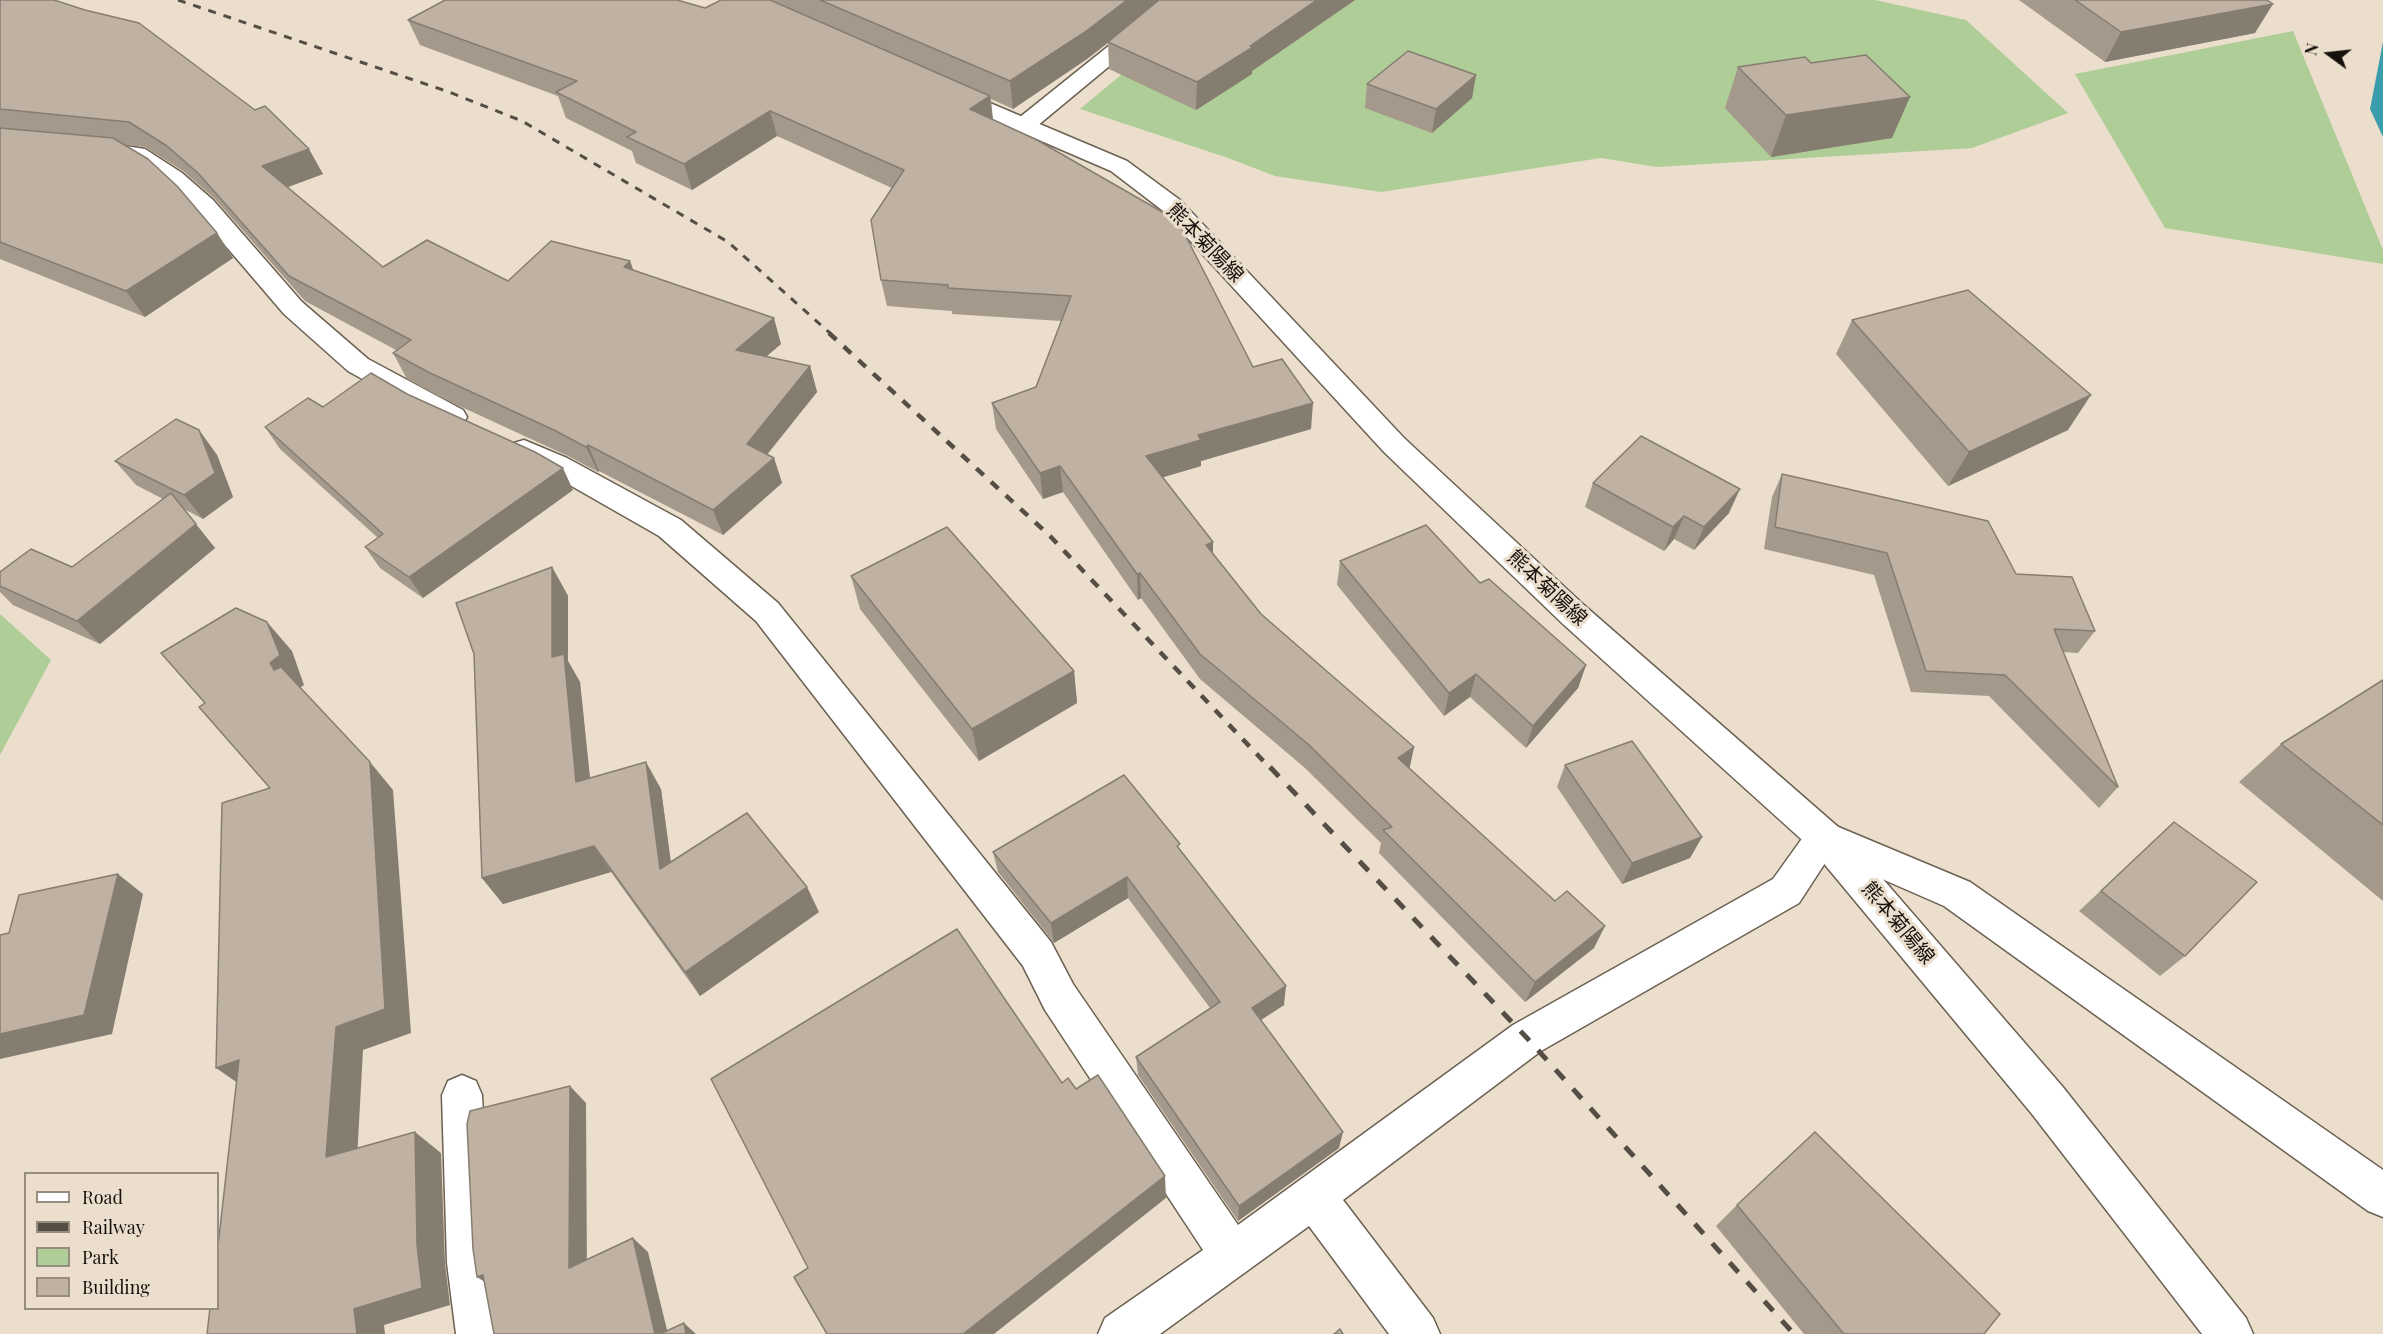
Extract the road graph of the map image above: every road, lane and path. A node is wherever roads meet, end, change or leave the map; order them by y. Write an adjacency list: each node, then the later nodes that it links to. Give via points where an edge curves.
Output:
1 (1179, 0): 3 (street)
2 (925, 82): 3 (street, 熊本菊陽線)
3 (1023, 126): 5 (street, 熊本菊陽線, via 1119,166 1170,205 1394,445 1574,615)
4 (80, 149): 9 (street, via 138,154 174,178 204,205 293,308 358,365 431,407 557,465 670,528 767,612 1037,954 1059,997)
5 (1824, 837): 7 (street, via 1786,891 1527,1038); 8 (street, via 1957,894); 13 (street, 熊本菊陽線, via 2047,1100)
6 (462, 1095): 10 (street, via 470,1263)
7 (1313, 1196): 9 (street); 12 (street)
8 (2383, 1196)
9 (1233, 1256): 11 (street)
10 (479, 1334)
11 (1121, 1334)
12 (1417, 1334)
13 (2230, 1334)

